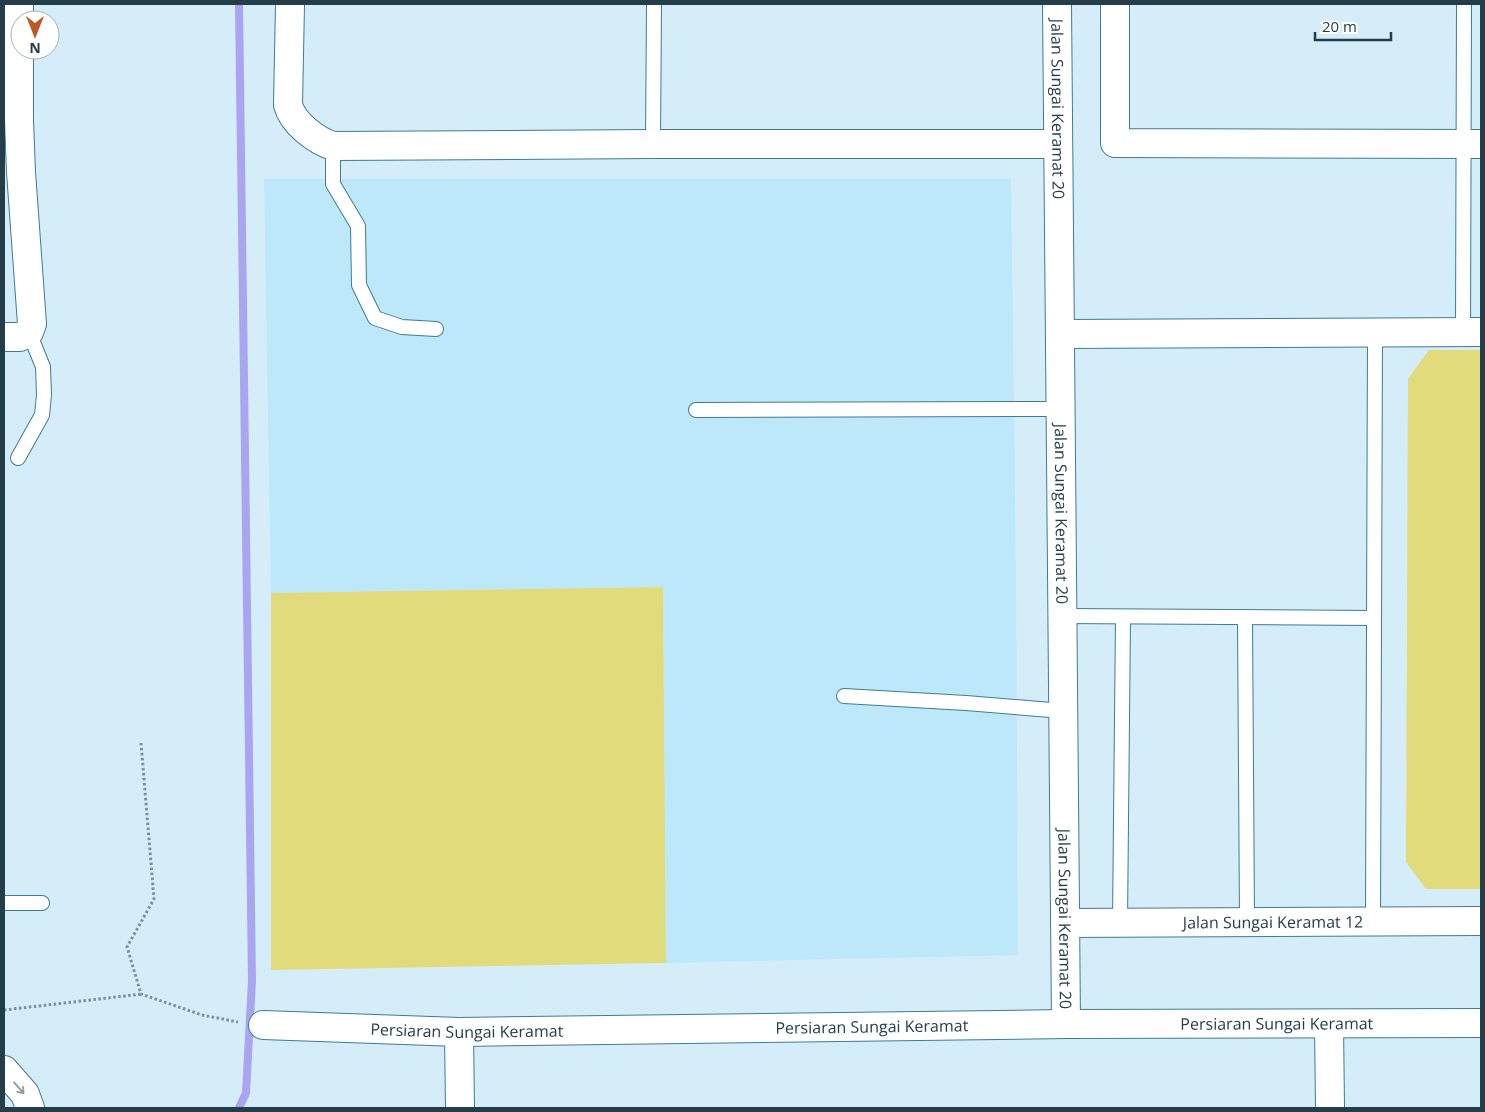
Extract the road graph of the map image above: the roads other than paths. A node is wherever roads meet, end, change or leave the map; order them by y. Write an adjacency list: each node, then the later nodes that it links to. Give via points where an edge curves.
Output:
1 (19, 4): 11 (street, via 18,120)
2 (290, 4): 10 (street, via 288,105 297,121 324,143)
3 (654, 4): 7 (lane)
4 (1057, 4): 8 (street, Jalan Sungai Keramat 20)
5 (1115, 4): 9 (street, via 1115,143)
6 (1464, 4): 9 (lane)
7 (653, 144): 8 (street); 10 (street)
8 (1058, 144): 16 (street, Jalan Sungai Keramat 20)
9 (1472, 144): 13 (lane)
10 (333, 146): 12 (lane, via 333,184 358,226 359,285 375,318 402,327)
11 (12, 172): 15 (street, via 32,324)
12 (436, 330)
13 (1472, 332): 14 (street)
14 (1375, 333): 16 (street); 23 (lane)
15 (17, 334): 19 (lane, via 43,367 44,395 42,415)
16 (1060, 334): 17 (street, Jalan Sungai Keramat 20)
17 (1060, 409): 18 (lane); 20 (street, Jalan Sungai Keramat 20)
18 (696, 410)
19 (18, 458)
20 (1062, 616): 21 (lane); 25 (street, Jalan Sungai Keramat 20)
21 (1123, 617): 22 (lane); 32 (lane)
22 (1245, 617): 23 (lane); 29 (lane)
23 (1374, 618): 30 (lane)
24 (844, 696): 25 (lane)
25 (1063, 711): 31 (street, Jalan Sungai Keramat 20)
26 (4, 904): 27 (lane)
27 (42, 904)
28 (1481, 921): 30 (street, Jalan Sungai Keramat 12)
29 (1248, 922): 30 (street, Jalan Sungai Keramat 12); 32 (street, Jalan Sungai Keramat 12)
30 (1373, 922)
31 (1065, 923): 32 (street, Jalan Sungai Keramat 12); 34 (street, Jalan Sungai Keramat 20)
32 (1120, 923)
33 (252, 1024): 37 (street, Persiaran Sungai Keramat)
34 (1066, 1024): 35 (street, Persiaran Sungai Keramat); 37 (street, Persiaran Sungai Keramat)
35 (1329, 1024): 36 (street, Persiaran Sungai Keramat); 41 (street)
36 (1481, 1024)
37 (459, 1032): 40 (street)
38 (4, 1070): 39 (street, one-way to 39, via 25,1094)
39 (30, 1108)
40 (460, 1108)
41 (1330, 1108)

